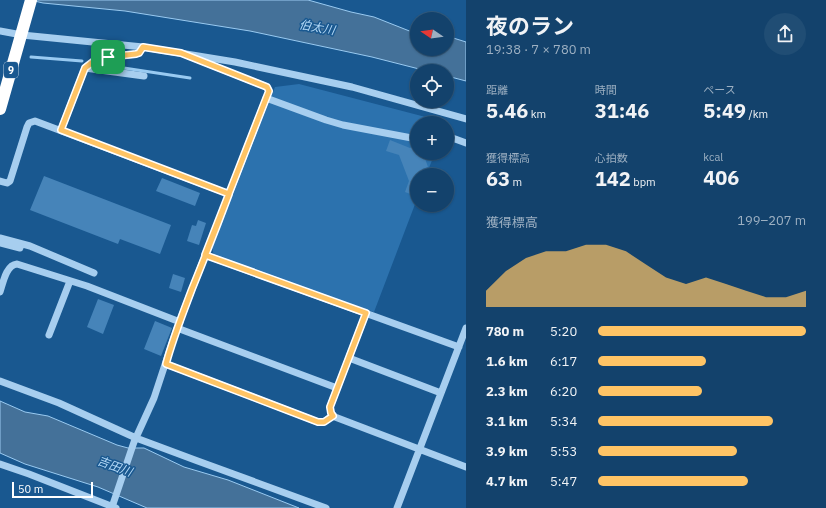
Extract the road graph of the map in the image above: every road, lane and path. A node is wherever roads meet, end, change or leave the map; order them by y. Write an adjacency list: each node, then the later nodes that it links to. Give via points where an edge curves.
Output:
1 (31, 0): 3 (highway, 9)
2 (0, 31): 3 (street)
3 (22, 33): 4 (street); 9 (highway, 9)
4 (143, 47): 5 (street); 6 (street, via 139,53 100,59)
5 (181, 53): 8 (street, via 267,87 269,91); 10 (street, via 352,87)
6 (85, 68): 7 (street); 11 (street)
7 (144, 76)
8 (266, 98): 12 (street, via 343,125); 16 (street)
9 (0, 109)
10 (466, 119)
11 (61, 130): 15 (street, via 31,121 11,178 7,183); 16 (street)
12 (410, 138)
13 (454, 139): 14 (street)
14 (466, 143)
15 (0, 181)
16 (229, 194): 19 (street)
17 (0, 238): 18 (street, via 30,246 93,275)
18 (0, 243)
19 (205, 255): 22 (street); 23 (street)
20 (70, 281): 21 (street, via 15,264 9,268); 23 (street); 25 (street)
21 (0, 292)
22 (366, 313): 26 (street); 27 (street)
23 (178, 325): 28 (street); 30 (street)
24 (466, 328): 26 (street)
25 (49, 335)
26 (459, 347): 31 (street)
27 (349, 358): 30 (street); 31 (street)
28 (166, 364): 32 (street, via 318,422 324,422); 33 (street)
29 (1, 380): 33 (street, via 59,403)
30 (337, 388): 32 (street, via 330,407)
31 (441, 393): 34 (street)
32 (333, 416): 34 (street)
33 (135, 440): 37 (street); 38 (street)
34 (419, 449): 36 (street); 39 (street)
35 (0, 464): 37 (street)
36 (466, 468)
37 (114, 507)
38 (326, 508)
39 (397, 508)

